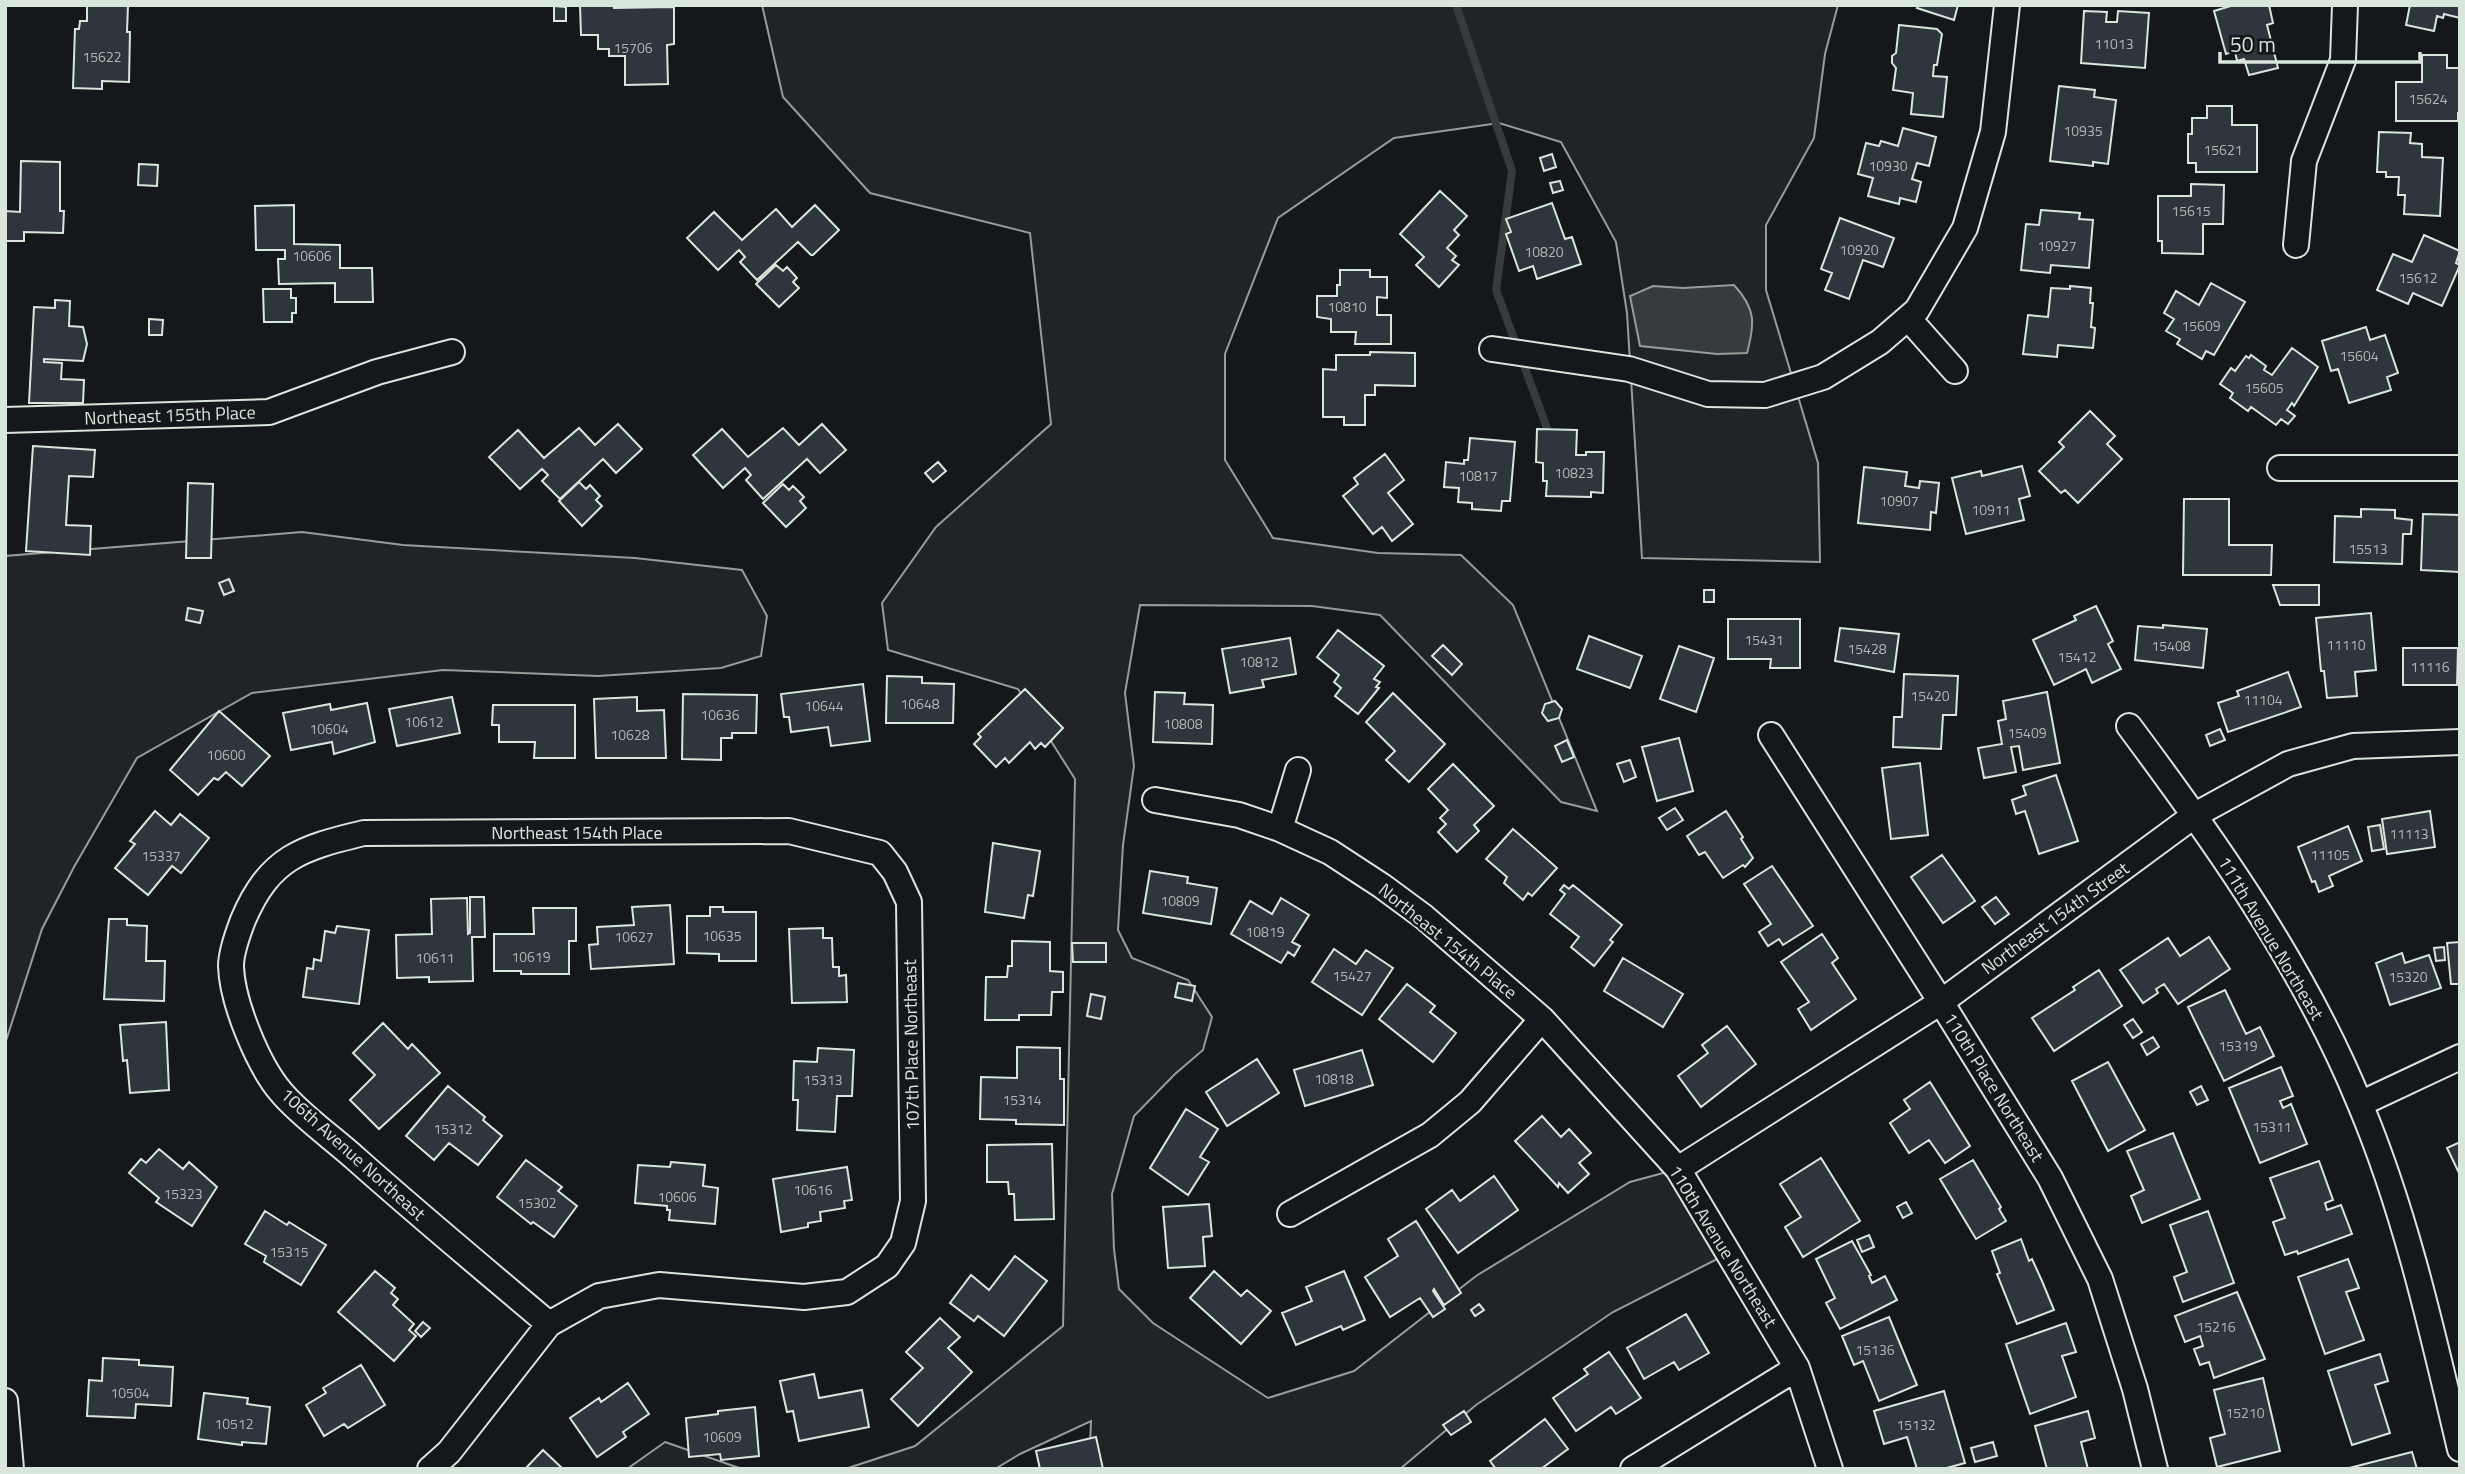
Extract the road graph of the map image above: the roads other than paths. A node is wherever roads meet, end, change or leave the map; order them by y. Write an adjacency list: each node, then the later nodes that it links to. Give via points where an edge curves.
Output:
1 (2007, 5): 4 (street, via 1993,132 1965,228)
2 (2345, 5): 3 (street, via 2343,60 2304,161)
3 (2296, 244)
4 (1908, 318): 5 (street, via 1880,342 1823,377 1765,395 1708,394 1629,369); 7 (street)
5 (1492, 349)
6 (452, 352): 8 (street, Northeast 155th Place, via 377,372 269,412)
7 (1955, 371)
8 (5, 420)
9 (2280, 468): 10 (street)
10 (2460, 468)
11 (2129, 726): 16 (street, 111th Avenue Northeast)
12 (1771, 735): 20 (street, 110th Place Northeast)
13 (2460, 742): 16 (street, Northeast 154th Street, via 2353,746 2288,764)
14 (1298, 770): 17 (street)
15 (1155, 800): 17 (street, Northeast 154th Place, via 1239,815)
16 (2195, 815): 20 (street, Northeast 154th Street); 23 (street, 111th Avenue Northeast, via 2286,957)
17 (1280, 829): 21 (street, Northeast 154th Place, via 1330,852 1382,886)
18 (880, 853): 19 (street, Northeast 154th Place, via 789,831 364,833 315,844); 26 (street, 107th Place Northeast, via 909,902 913,1201 903,1243 887,1266 847,1292 804,1297 659,1285 599,1296)
19 (278, 866): 26 (street, 106th Avenue Northeast, via 254,894 231,965 239,1008 258,1056 281,1092)
20 (1941, 1002): 24 (street, Northeast 154th Street); 34 (street, 110th Place Northeast, via 2050,1178 2099,1279)
21 (1542, 1019): 24 (street, 110th Avenue Northeast); 25 (street, via 1470,1102 1430,1135)
22 (2460, 1057): 23 (street)
23 (2360, 1104): 29 (street, 111th Avenue Northeast, via 2386,1171 2426,1309)
24 (1678, 1170): 27 (street, 110th Avenue Northeast)
25 (1290, 1214)
26 (550, 1324): 31 (street, via 449,1452)
27 (1797, 1368): 32 (street); 33 (street, 110th Avenue Northeast)
28 (5, 1401): 30 (street)
29 (2460, 1450)
30 (11, 1469)
31 (430, 1469)
32 (1633, 1469)
33 (1830, 1469)
34 (2155, 1469)

